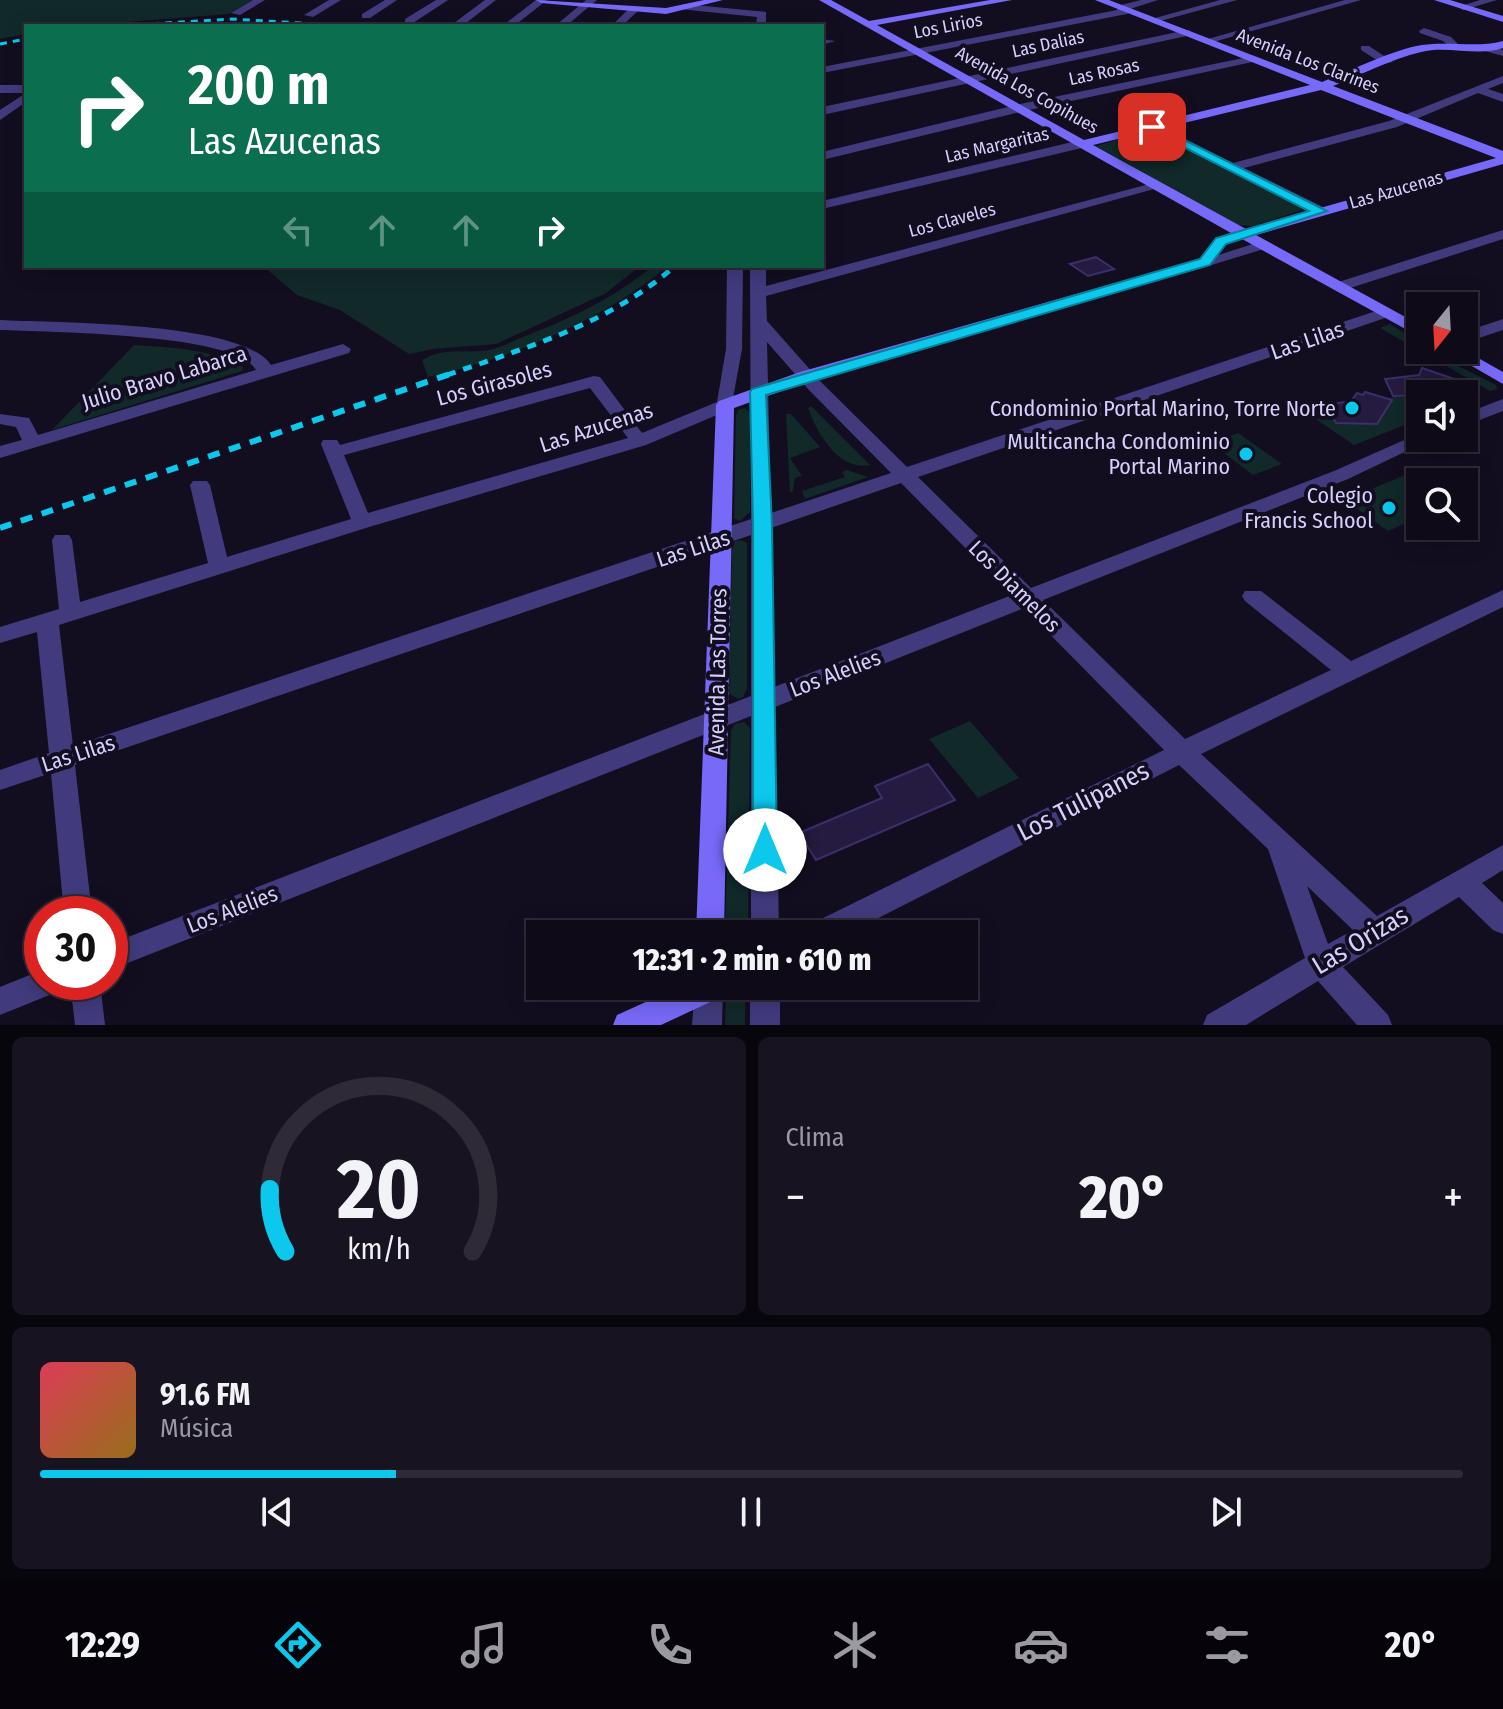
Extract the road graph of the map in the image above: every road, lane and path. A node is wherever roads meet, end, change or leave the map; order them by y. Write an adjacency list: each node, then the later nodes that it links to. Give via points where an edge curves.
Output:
1 (260, 0): 26 (street)
2 (336, 0): 28 (street)
3 (392, 0): 29 (street)
4 (443, 0): 33 (street)
5 (491, 0): 35 (street)
6 (542, 0): 18 (street); 36 (street)
7 (608, 0): 21 (street)
8 (718, 0): 21 (street)
9 (824, 0): 40 (street, Avenida Los Copihues)
10 (1007, 0): 40 (street)
11 (1100, 0): 23 (street, Avenida Los Clarines)
12 (1153, 0): 23 (street, Los Lirios)
13 (1201, 0): 19 (street)
14 (1232, 0): 19 (street)
15 (1356, 0): 24 (street)
16 (1439, 0): 22 (street)
17 (1492, 0): 22 (street)
18 (590, 2): 27 (street); 37 (street)
19 (1213, 4): 32 (street)
20 (1305, 5): 24 (street)
21 (684, 7): 25 (street); 31 (street)
22 (1463, 7): 30 (street)
23 (1124, 9): 32 (street, Avenida Los Clarines); 48 (street, Los Lirios)
24 (1320, 10): 43 (street)
25 (666, 11): 27 (street); 34 (street)
26 (236, 13)
27 (631, 13): 38 (street); 39 (street)
28 (309, 15)
29 (366, 16)
30 (1503, 19)
31 (761, 20)
32 (1153, 20): 42 (street, Avenida Los Clarines)
33 (409, 21)
34 (743, 23)
35 (458, 24)
36 (510, 24)
37 (562, 24)
38 (618, 24)
39 (639, 24)
40 (868, 24): 48 (street, Avenida Los Copihues)
41 (1424, 31): 45 (street)
42 (1187, 33): 43 (street, Avenida Los Clarines); 53 (street, Las Dalias)
43 (1206, 41): 50 (street, Avenida Los Clarines)
44 (1503, 44): 47 (street, Las Margaritas)
45 (1455, 46): 47 (street, Las Margaritas); 51 (street, Las Margaritas, via 1421,48)
46 (1365, 48): 51 (street)
47 (1489, 49): 49 (street)
48 (916, 51): 52 (street, Los Lirios); 53 (street, Avenida Los Copihues)
49 (1503, 53)
50 (1253, 59): 55 (street, Avenida Los Clarines); 61 (street, Las Rosas)
51 (1387, 62): 55 (street, Las Margaritas)
52 (824, 70)
53 (966, 79): 61 (street, Avenida Los Copihues); 62 (street, Las Dalias)
54 (1503, 79): 58 (street)
55 (1322, 86): 64 (street, Avenida Los Clarines); 65 (street, Las Margaritas)
56 (0, 89): 57 (street)
57 (24, 89)
58 (1476, 89): 60 (street); 64 (street)
59 (24, 98): 63 (street)
60 (1503, 98)
61 (1020, 108): 66 (street, Avenida Los Copihues); 67 (street, Las Rosas)
62 (824, 111)
63 (0, 116)
64 (1404, 117): 68 (street, Avenida Los Clarines); 69 (street)
65 (1152, 127): 66 (street, Las Margaritas); 69 (street)
66 (1081, 144): 70 (street, Avenida Los Copihues); 71 (street, Las Margaritas)
67 (824, 156)
68 (1503, 158): 72 (street, Las Azucenas)
69 (1232, 167): 72 (street)
70 (1158, 186): 73 (street, Avenida Los Copihues); 80 (street, Los Claveles)
71 (824, 205)
72 (1320, 211): 73 (street, Las Azucenas)
73 (1243, 234): 75 (street, Avenida Los Copihues); 76 (street, Las Azucenas, via 1221,241)
74 (1503, 234): 79 (street, Las Lilas)
75 (1262, 245): 76 (street, Las Azucenas); 79 (street, Avenida Los Copihues)
76 (1205, 262): 90 (street, Las Azucenas)
77 (735, 268): 94 (street, Avenida Las Torres, via 734,349)
78 (758, 268): 80 (street, Avenida Las Torres)
79 (1338, 287): 81 (street, Avenida Los Copihues)
80 (758, 293): 82 (street, Avenida Las Torres)
81 (1385, 313): 83 (street, Avenida Los Copihues); 101 (street, Las Lilas)
82 (757, 320): 90 (street, Los Diamelos); 92 (street, Avenida Las Torres)
83 (1406, 324)
84 (1503, 324): 86 (street)
85 (0, 325): 89 (street, via 199,339 258,357)
86 (1478, 333)
87 (343, 349): 89 (street, Julio Bravo Labarca)
88 (1477, 364): 91 (street)
89 (265, 371): 98 (street, Julio Bravo Labarca)
90 (806, 376): 92 (street, Las Azucenas); 101 (street, Los Diamelos)
91 (1503, 379)
92 (758, 392): 94 (street, Las Azucenas); 104 (street, Avenida Las Torres)
93 (1503, 404): 95 (street)
94 (725, 405): 97 (street, Las Azucenas); 105 (street, Avenida Las Torres)
95 (1478, 415)
96 (0, 419): 98 (street, via 23,422)
97 (639, 441): 103 (street, Las Azucenas); 103 (street, Los Girasoles, via 594,381 332,448)
98 (32, 442): 100 (street, Julio Bravo Labarca)
99 (1406, 446): 109 (street, Los Alelies)
100 (0, 452)
101 (904, 475): 104 (street, Las Lilas); 109 (street, Los Diamelos)
102 (200, 485): 107 (street)
103 (362, 522): 107 (street, Las Azucenas)
104 (763, 525): 105 (street, Las Lilas); 114 (street, Avenida Las Torres)
105 (719, 539): 115 (street, Avenida Las Torres); 117 (street, Las Lilas)
106 (62, 540): 111 (street)
107 (219, 566): 111 (street, Las Azucenas)
108 (1253, 596): 113 (street)
109 (1027, 598): 114 (street, Los Alelies); 116 (street, Los Diamelos)
110 (1503, 598): 113 (street, Los Tulipanes)
111 (59, 616): 112 (street, Las Azucenas); 117 (street)
112 (0, 635)
113 (1349, 672): 116 (street, Los Tulipanes)
114 (765, 701): 115 (street, Los Alelies); 124 (street, Avenida Las Torres)
115 (716, 721): 123 (street, Avenida Las Torres); 128 (street, Los Alelies)
116 (1182, 752): 119 (street, Los Diamelos); 125 (street, Los Tulipanes)
117 (61, 759): 118 (street, Las Lilas); 122 (street)
118 (0, 780)
119 (1280, 846): 127 (street, Los Diamelos); 129 (street, Los Diamelos)
120 (1503, 856): 121 (street, Las Orizas)
121 (1461, 881): 126 (street); 127 (street, Las Orizas)
122 (76, 896)
123 (710, 920)
124 (765, 920)
125 (847, 920)
126 (1503, 921)
127 (1375, 932): 129 (street, Las Orizas)
128 (128, 950)
129 (1321, 964): 140 (street, Las Orizas); 141 (street, Los Diamelos)
130 (24, 991): 135 (street)
131 (87, 1000): 136 (street)
132 (682, 1000): 137 (street)
133 (709, 1000): 138 (street)
134 (765, 1000): 139 (street)
135 (0, 1001)
136 (90, 1025)
137 (628, 1025)
138 (707, 1025)
139 (765, 1025)
140 (1218, 1025)
141 (1377, 1025)

